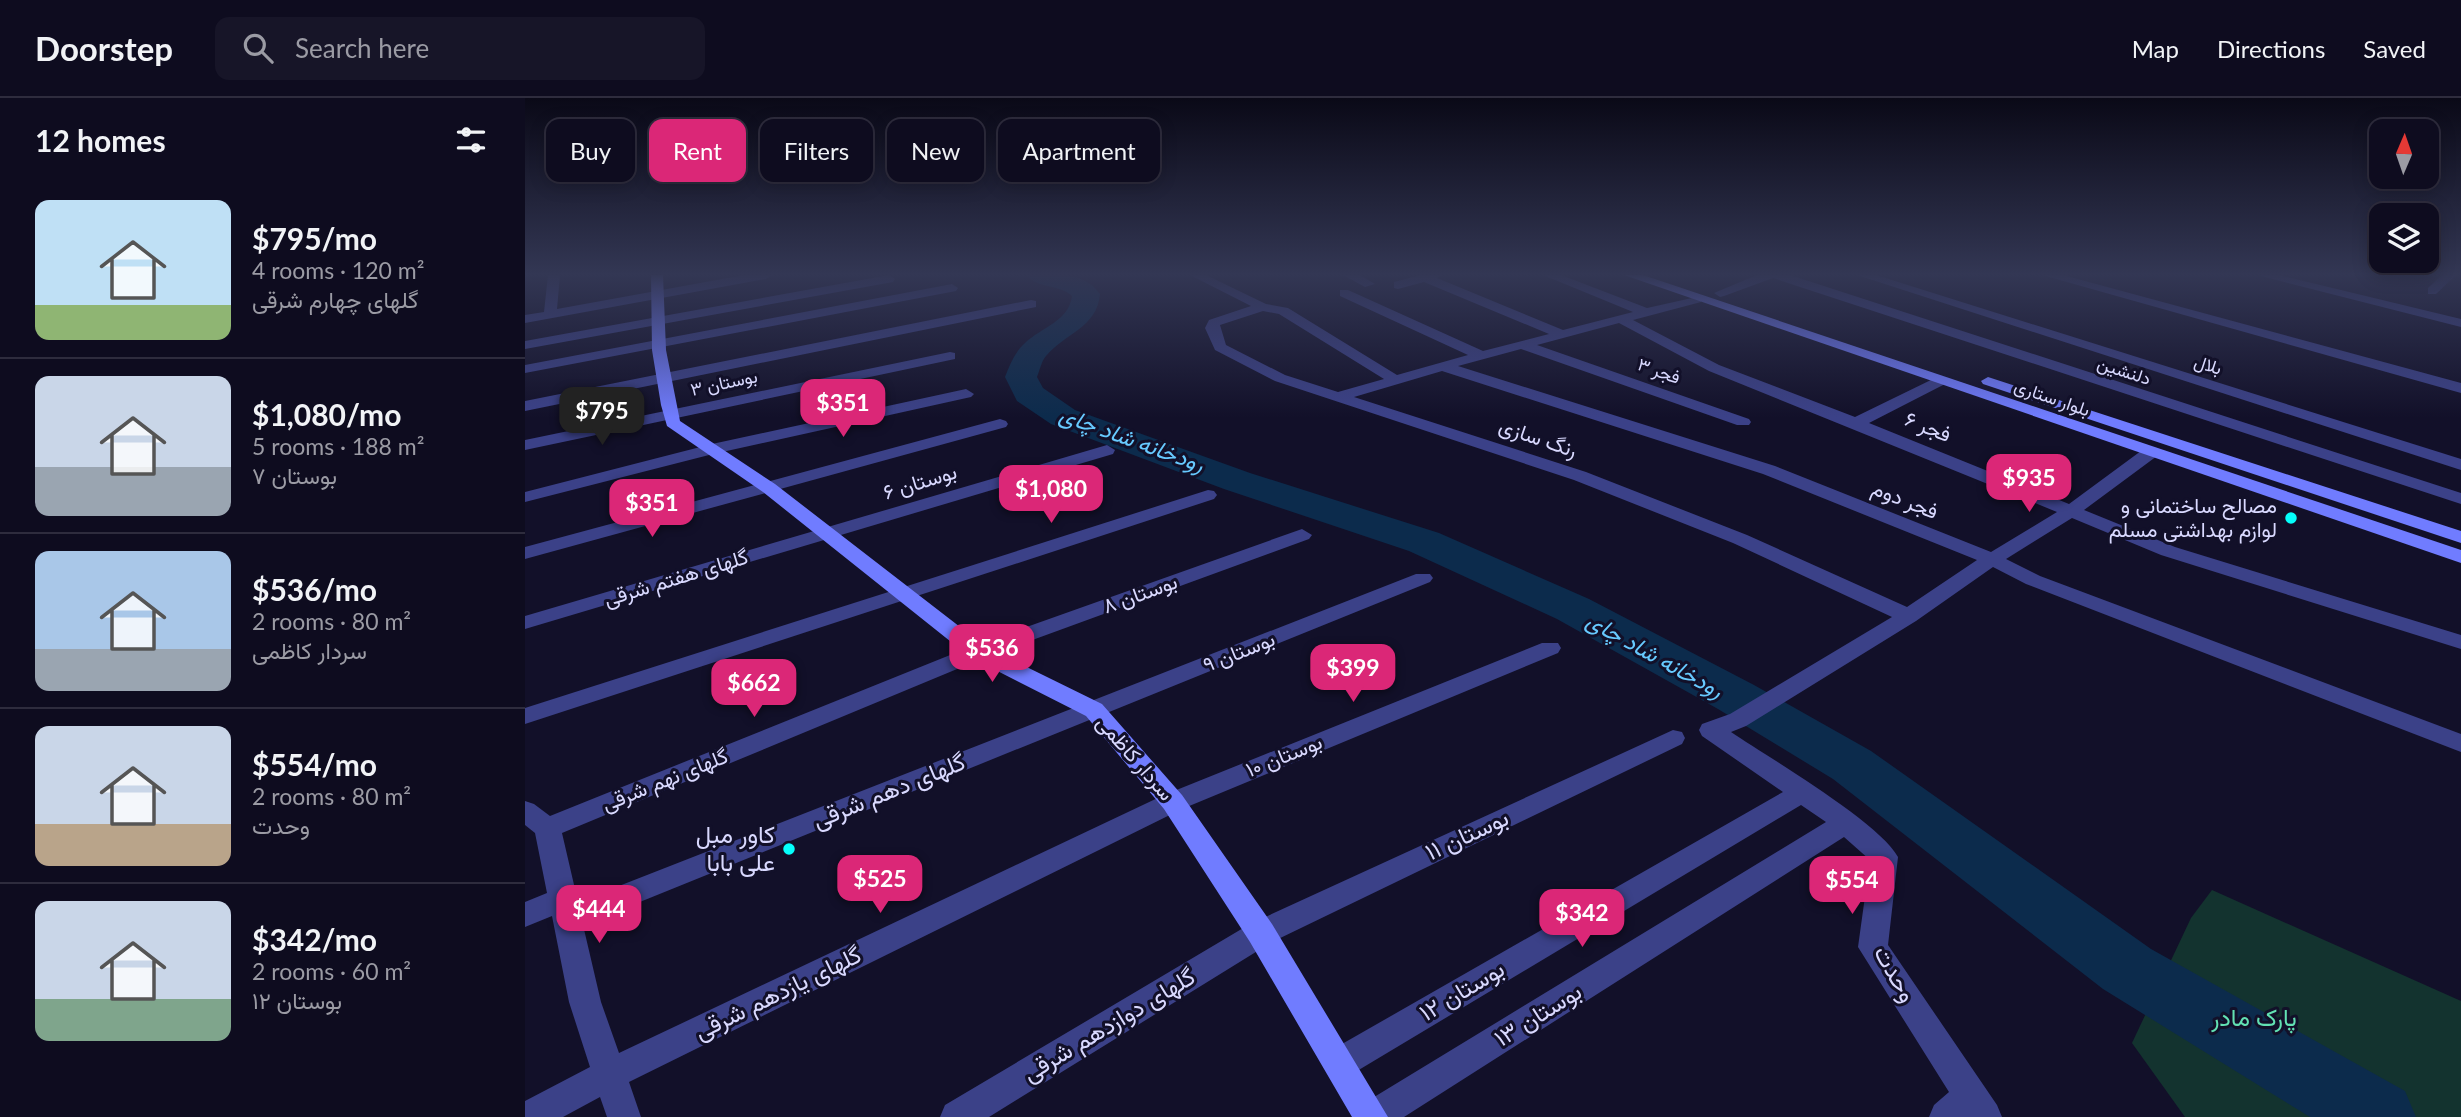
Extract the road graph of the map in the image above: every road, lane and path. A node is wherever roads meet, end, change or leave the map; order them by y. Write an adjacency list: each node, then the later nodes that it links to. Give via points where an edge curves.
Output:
1 (648, 323): 17 (street)
2 (657, 323): 18 (main road, سردار کاظمی)
3 (774, 323): 18 (street)
4 (938, 323): 24 (street)
5 (1215, 323): 29 (street, رنگ سازی, via 1212,328 1220,347 1243,362)
6 (1302, 323): 25 (street)
7 (1409, 323): 21 (street)
8 (1535, 323): 16 (street)
9 (1613, 323): 16 (street)
10 (1628, 323): 33 (street, فجر ۶, via 1714,368)
11 (1786, 323): 26 (main road, بلوار ستاری)
12 (1797, 323): 47 (main road, بلوار ستاری)
13 (1911, 323): 43 (street, دلنشین)
14 (2012, 323): 39 (street, بلال)
15 (2222, 323): 27 (street)
16 (1563, 335): 19 (street)
17 (525, 345)
18 (659, 345): 23 (street); 24 (main road, سردار کاظمی)
19 (1522, 345): 21 (street); 32 (street, فجر ۳)
20 (950, 356): 31 (street, بوستان ۳)
21 (1482, 356): 22 (street)
22 (1442, 366): 25 (street); 50 (street, فجر دوم, via 1769,470)
23 (525, 369)
24 (662, 378): 30 (street); 31 (main road, سردار کاظمی)
25 (1396, 380): 29 (street)
26 (1940, 381): 33 (street); 38 (main road, بلوار ستاری)
27 (2461, 388)
28 (966, 394): 36 (street)
29 (1337, 397): 53 (street, رنگ سازی, via 1460,435 1678,514)
30 (525, 406)
31 (671, 413): 35 (street, بوستان ۳); 36 (main road, سردار کاظمی, via 673,423)
32 (1744, 422)
33 (1856, 423): 44 (street, فجر ۶)
34 (1000, 424): 40 (street)
35 (525, 446)
36 (712, 449): 40 (main road, سردار کاظمی); 42 (street)
37 (1107, 450): 45 (street, بوستان ۶)
38 (2151, 452): 44 (street); 49 (main road, بلوار ستاری)
39 (2461, 466)
40 (769, 488): 45 (main road, سردار کاظمی); 48 (street)
41 (1208, 495): 52 (street)
42 (525, 497)
43 (2461, 499)
44 (2071, 511): 50 (street); 55 (street, فجر ۶, via 2168,551)
45 (826, 534): 52 (main road, سردار کاظمی); 54 (street, گلهای هفتم شرقی)
46 (1302, 536): 57 (street, بوستان ۸)
47 (2461, 537)
48 (525, 553)
49 (2461, 557)
50 (1992, 559): 53 (street); 61 (street, فجر دوم, via 2033,580)
51 (1423, 578): 58 (street, بوستان ۹)
52 (906, 594): 57 (main road, سردار کاظمی); 59 (street)
53 (1908, 616): 62 (street, وحدت, via 1738,720 1711,730)
54 (525, 623)
55 (2461, 642)
56 (1550, 648): 63 (street, بوستان ۱۰)
57 (978, 652): 58 (main road, سردار کاظمی); 64 (street, گلهای نهم شرقی)
58 (1094, 710): 63 (main road, سردار کاظمی); 66 (street, گلهای دهم شرقی)
59 (525, 716)
60 (1673, 738): 68 (street, بوستان ۱۱)
61 (2461, 743)
62 (1802, 793): 65 (street, وحدت); 69 (street, بوستان ۱۲)
63 (1173, 802): 68 (main road, سردار کاظمی); 70 (street, گلهای یازدهم شرقی)
64 (536, 820): 66 (street)
65 (1846, 823): 71 (street, وحدت, via 1884,857 1873,947); 75 (street, بوستان ۱۳)
66 (565, 909): 67 (street, گلهای دهم شرقی); 70 (street, via 585,1002)
67 (525, 915)
68 (1261, 933): 69 (main road, سردار کاظمی); 74 (street, گلهای دوازدهم شرقی)
69 (1340, 1063): 75 (main road, سردار کاظمی)
70 (610, 1074): 72 (street, گلهای یازدهم شرقی); 73 (street)
71 (1968, 1110)
72 (529, 1117)
73 (624, 1117)
74 (957, 1117)
75 (1372, 1117)

